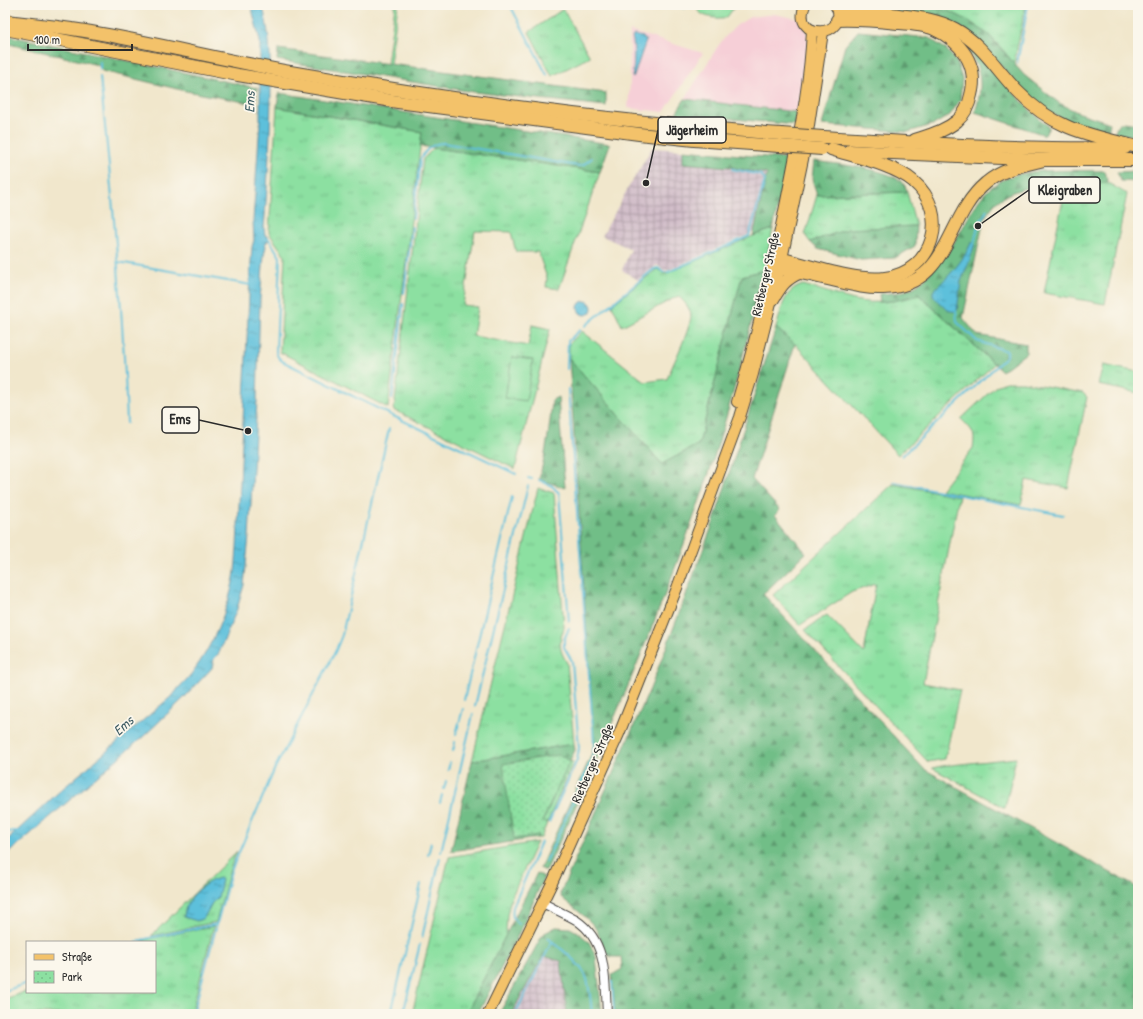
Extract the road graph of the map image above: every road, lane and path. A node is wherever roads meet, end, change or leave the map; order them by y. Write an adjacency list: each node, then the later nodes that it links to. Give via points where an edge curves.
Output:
1 (805, 5): 6 (main road, via 802,17)
2 (836, 6): 3 (main road); 12 (highway, via 931,20 954,28 978,45 1016,90 1032,106 1050,118 1091,135)
3 (837, 20): 7 (main road, via 829,30); 10 (highway, via 857,19 933,28 950,37 966,55 973,76 973,88 966,110 947,128)
4 (5, 21): 8 (highway, via 90,32)
5 (5, 29): 8 (highway)
6 (812, 30): 7 (main road); 15 (main road, Rietberger Straße)
7 (823, 32): 15 (main road, Rietberger Straße, via 806,145)
8 (239, 69): 9 (highway, via 295,73); 9 (highway, via 295,85 470,113)
9 (592, 122): 11 (highway, bridge, via 781,134); 11 (highway, bridge, via 694,140 780,146)
10 (906, 142): 11 (highway); 12 (highway, via 1046,148)
11 (825, 145): 13 (highway, via 946,156); 15 (highway, via 892,169 920,187 933,214 934,234 930,245 918,263 892,277 858,277)
12 (1138, 147)
13 (1044, 160): 14 (highway); 16 (highway, via 1003,172 978,190 966,206 934,264 909,283 892,288 875,288)
14 (1138, 160)
15 (778, 263): 16 (highway); 17 (main road, Rietberger Straße); 18 (main road, Rietberger Straße)
16 (799, 273): 17 (highway, via 782,284)
17 (773, 299): 18 (main road, Rietberger Straße, via 746,395)
18 (703, 516): 19 (main road, Rietberger Straße, via 639,685)
19 (543, 903): 20 (main road, Rietberger Straße); 21 (street, via 576,921 594,940 604,967)
20 (488, 1014)
21 (607, 1014)

